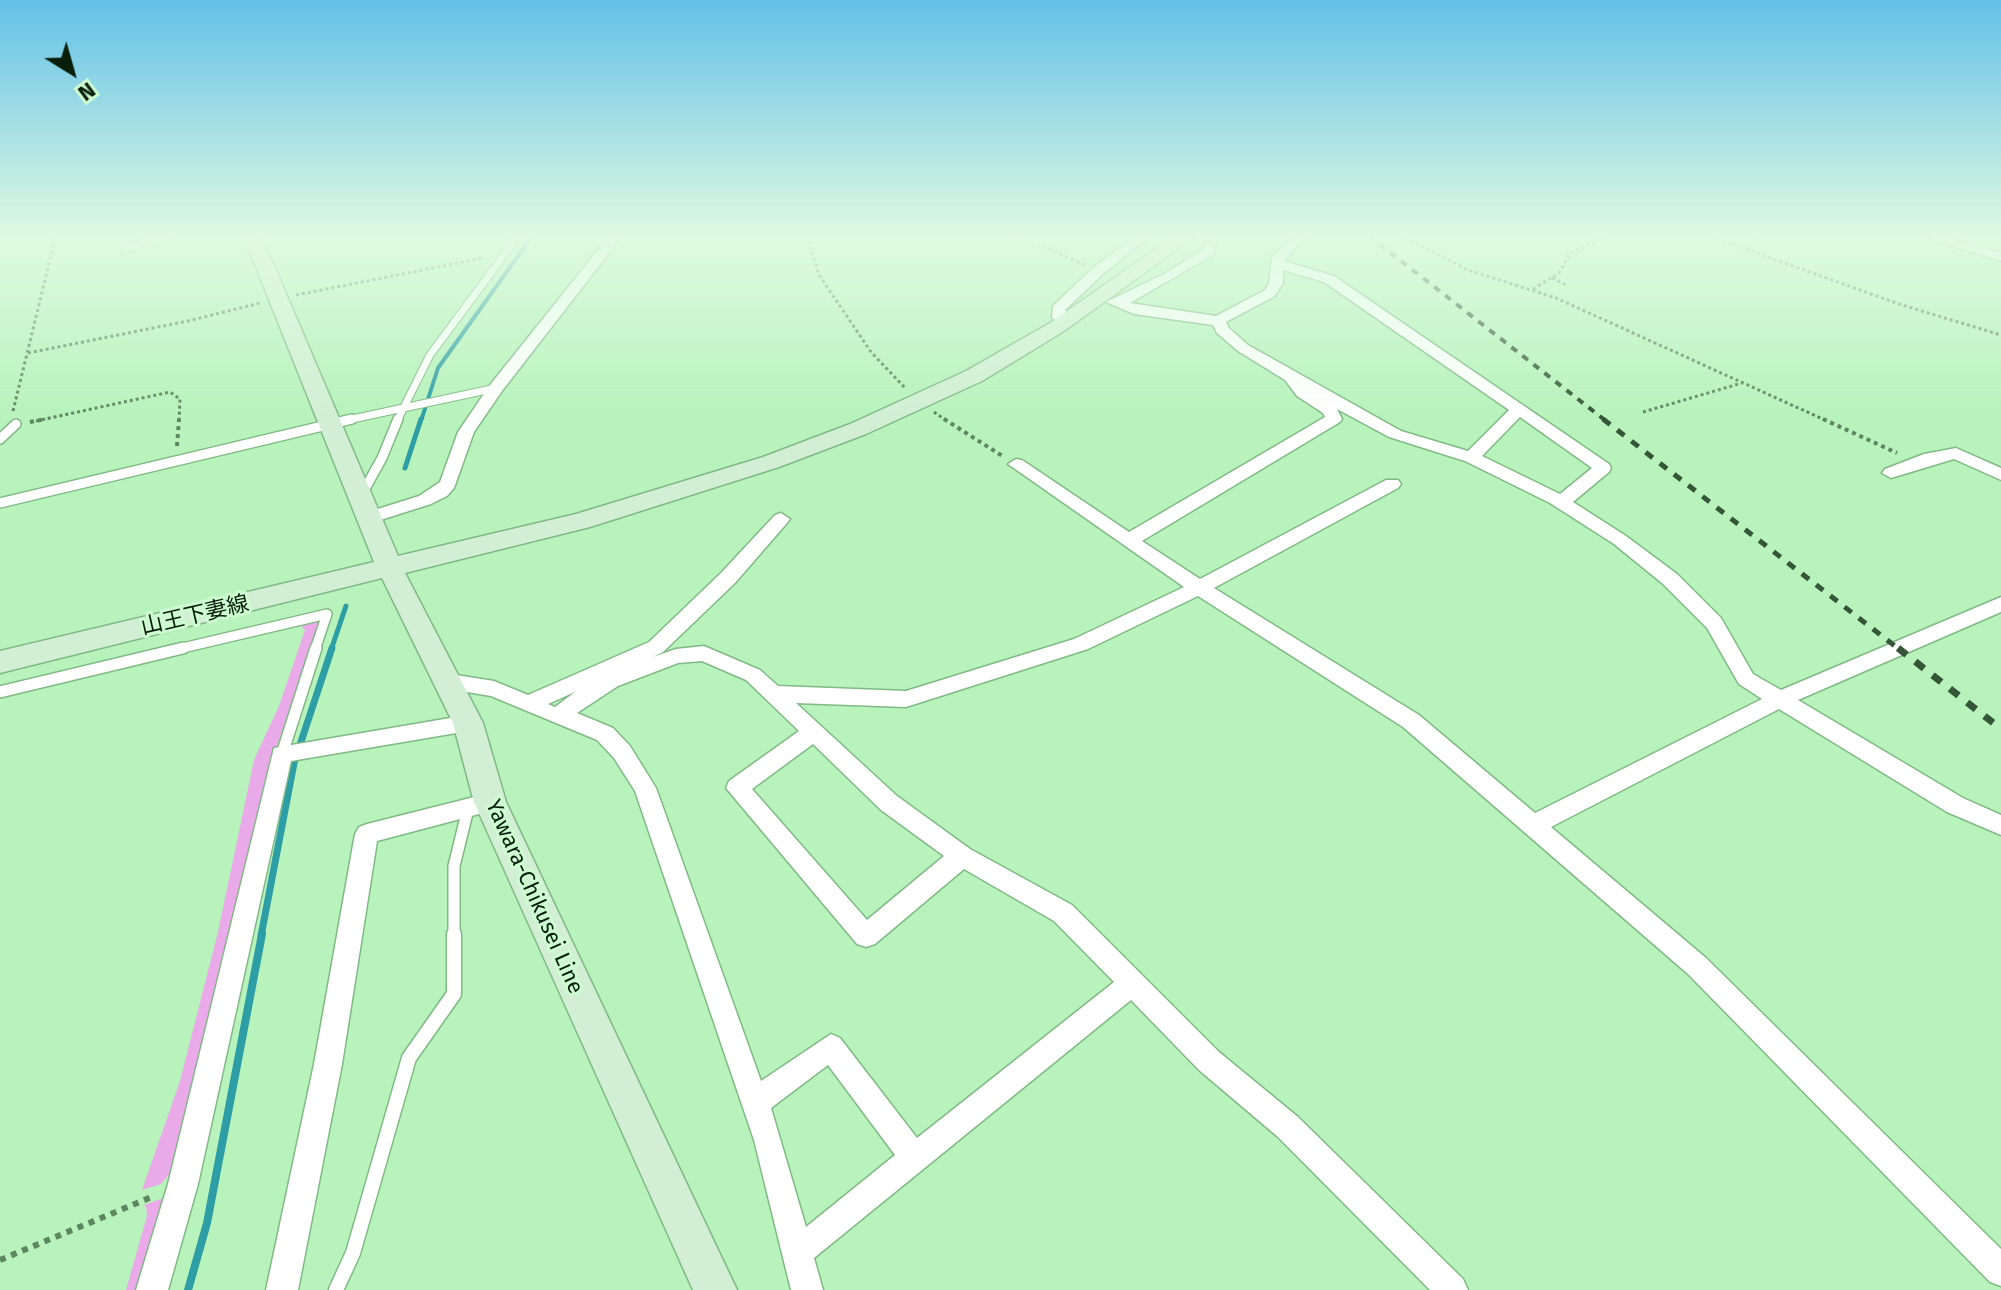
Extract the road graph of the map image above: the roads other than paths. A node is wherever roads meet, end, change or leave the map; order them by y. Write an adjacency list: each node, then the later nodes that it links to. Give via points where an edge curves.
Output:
1 (278, 295): 18 (main road, Yawara-Chikusei Line)
2 (474, 295): 14 (lane, via 430,355)
3 (569, 295): 13 (street)
4 (1073, 295): 10 (street, via 1057,311)
5 (1116, 295): 9 (main road, 山王下妻線)
6 (1122, 295): 9 (street)
7 (1266, 295): 11 (street)
8 (1353, 295): 16 (street)
9 (1110, 300): 10 (main road, 山王下妻線); 11 (street, via 1142,312)
10 (1066, 320): 31 (main road, 山王下妻線, via 974,376 807,449 676,494)
11 (1219, 321): 12 (street, via 1243,348)
12 (1290, 377): 15 (street); 17 (street)
13 (496, 388): 14 (lane); 28 (street, via 466,432 441,492)
14 (402, 408): 18 (lane); 28 (lane)
15 (1350, 409): 17 (street); 21 (street, via 1407,439)
16 (1519, 409): 21 (street); 26 (street, via 1603,468)
17 (1334, 419): 30 (street)
18 (332, 423): 27 (lane); 28 (main road, Yawara-Chikusei Line)
19 (16, 424): 20 (lane)
20 (0, 439)
21 (1471, 457): 26 (street)
22 (1016, 464): 30 (street)
23 (1891, 473): 24 (street, via 1956,453)
24 (2001, 475)
25 (1392, 484): 32 (street)
26 (1561, 502): 38 (street, via 1620,540 1693,600 1714,623 1746,679)
27 (0, 503)
28 (366, 506): 31 (main road, Yawara-Chikusei Line)
29 (781, 519): 39 (street, via 656,647)
30 (1130, 540): 32 (street)
31 (390, 569): 34 (main road, 山王下妻線); 35 (main road, Yawara-Chikusei Line)
32 (1199, 588): 37 (street, via 1081,644 906,699); 45 (street, via 1411,721)
33 (2001, 604): 38 (street)
34 (0, 662)
35 (450, 682): 39 (street, via 494,689); 41 (main road, Yawara-Chikusei Line)
36 (0, 692): 43 (lane, via 327,614)
37 (775, 694): 40 (street, via 753,675 704,653 676,656 611,681); 42 (street)
38 (1780, 699): 45 (street); 46 (street, via 1955,805)
39 (528, 704): 40 (street)
40 (557, 717): 49 (street, via 605,734 645,788)
41 (468, 723): 43 (street); 44 (main road, Yawara-Chikusei Line)
42 (812, 733): 47 (street, via 889,803); 47 (street, via 737,788 866,936)
43 (282, 754): 53 (street, via 183,1184)
44 (479, 805): 54 (street, via 367,834); 55 (lane, via 454,866 454,994 409,1058 353,1253); 56 (main road, Yawara-Chikusei Line)
45 (1533, 825): 52 (street, via 1697,966)
46 (2001, 825)
47 (962, 856): 48 (street, via 1063,913)
48 (1132, 983): 50 (street); 58 (street, via 1209,1061 1288,1127)
49 (755, 1102): 50 (street, via 831,1047); 51 (street)
50 (915, 1158): 51 (street)
51 (798, 1252): 57 (street)
52 (2001, 1271)
53 (152, 1290)
54 (282, 1290)
55 (336, 1290)
56 (715, 1290)
57 (807, 1290)
58 (1452, 1290)

